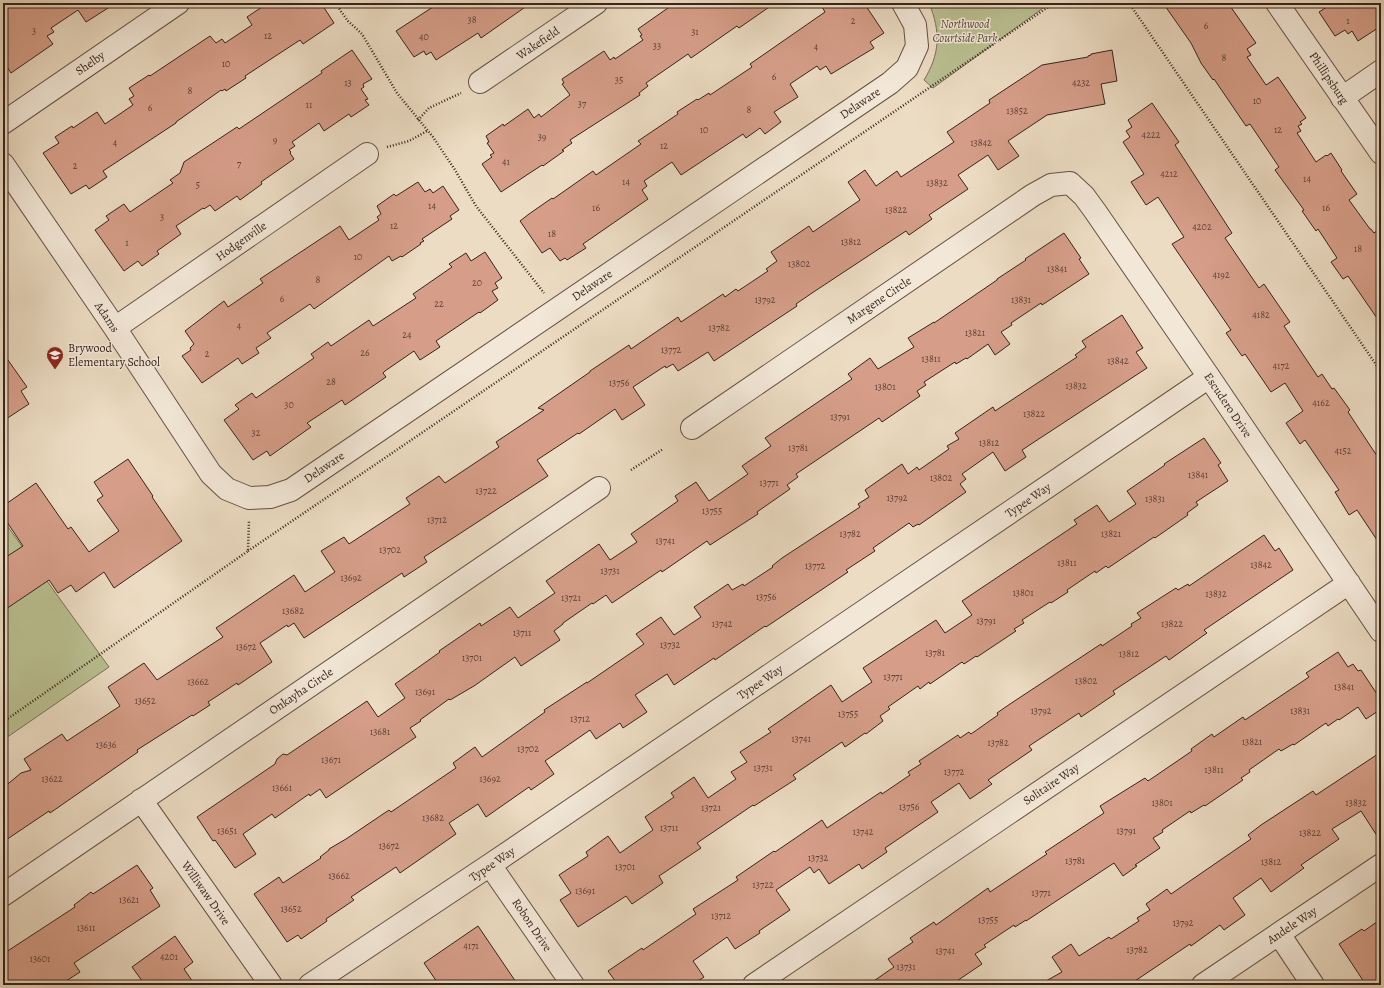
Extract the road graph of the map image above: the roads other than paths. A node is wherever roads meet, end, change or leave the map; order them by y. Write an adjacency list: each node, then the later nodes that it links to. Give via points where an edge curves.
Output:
1 (178, 3): 8 (street, Shelby)
2 (596, 3): 6 (street, Wakefield)
3 (903, 3): 17 (street, Delaware, via 916,25 917,46 907,68 890,83 291,490 270,497)
4 (1277, 3): 7 (street, Phillipsburg)
5 (1381, 71): 7 (street)
6 (480, 82)
7 (1342, 98): 9 (street, Phillipsburg)
8 (3, 123)
9 (1381, 153)
10 (367, 154): 13 (street, Hodgenville)
11 (3, 164): 13 (street, Adams)
12 (1070, 183): 14 (street, Escudero Drive, via 1095,211); 15 (street, Margene Circle, via 1051,185 1033,195)
13 (114, 328): 17 (street, Adams, via 211,474 227,490)
14 (1209, 377): 18 (street, Escudero Drive); 21 (street, Typee Way)
15 (692, 428)
16 (599, 488): 20 (street, Onkayha Circle)
17 (249, 498)
18 (1349, 583): 19 (street, Escudero Drive); 28 (street, Solitaire Way)
19 (1381, 631)
20 (141, 800): 23 (street, Onkayha Circle); 25 (street, Williwaw Drive)
21 (490, 865): 26 (street, Typee Way); 27 (street, Robon Drive)
22 (1381, 865): 24 (street, Andele Way)
23 (3, 895)
24 (1279, 934): 29 (street, Andele Way); 30 (street)
25 (271, 985)
26 (310, 985)
27 (573, 985)
28 (754, 985)
29 (1203, 985)
30 (1313, 985)

